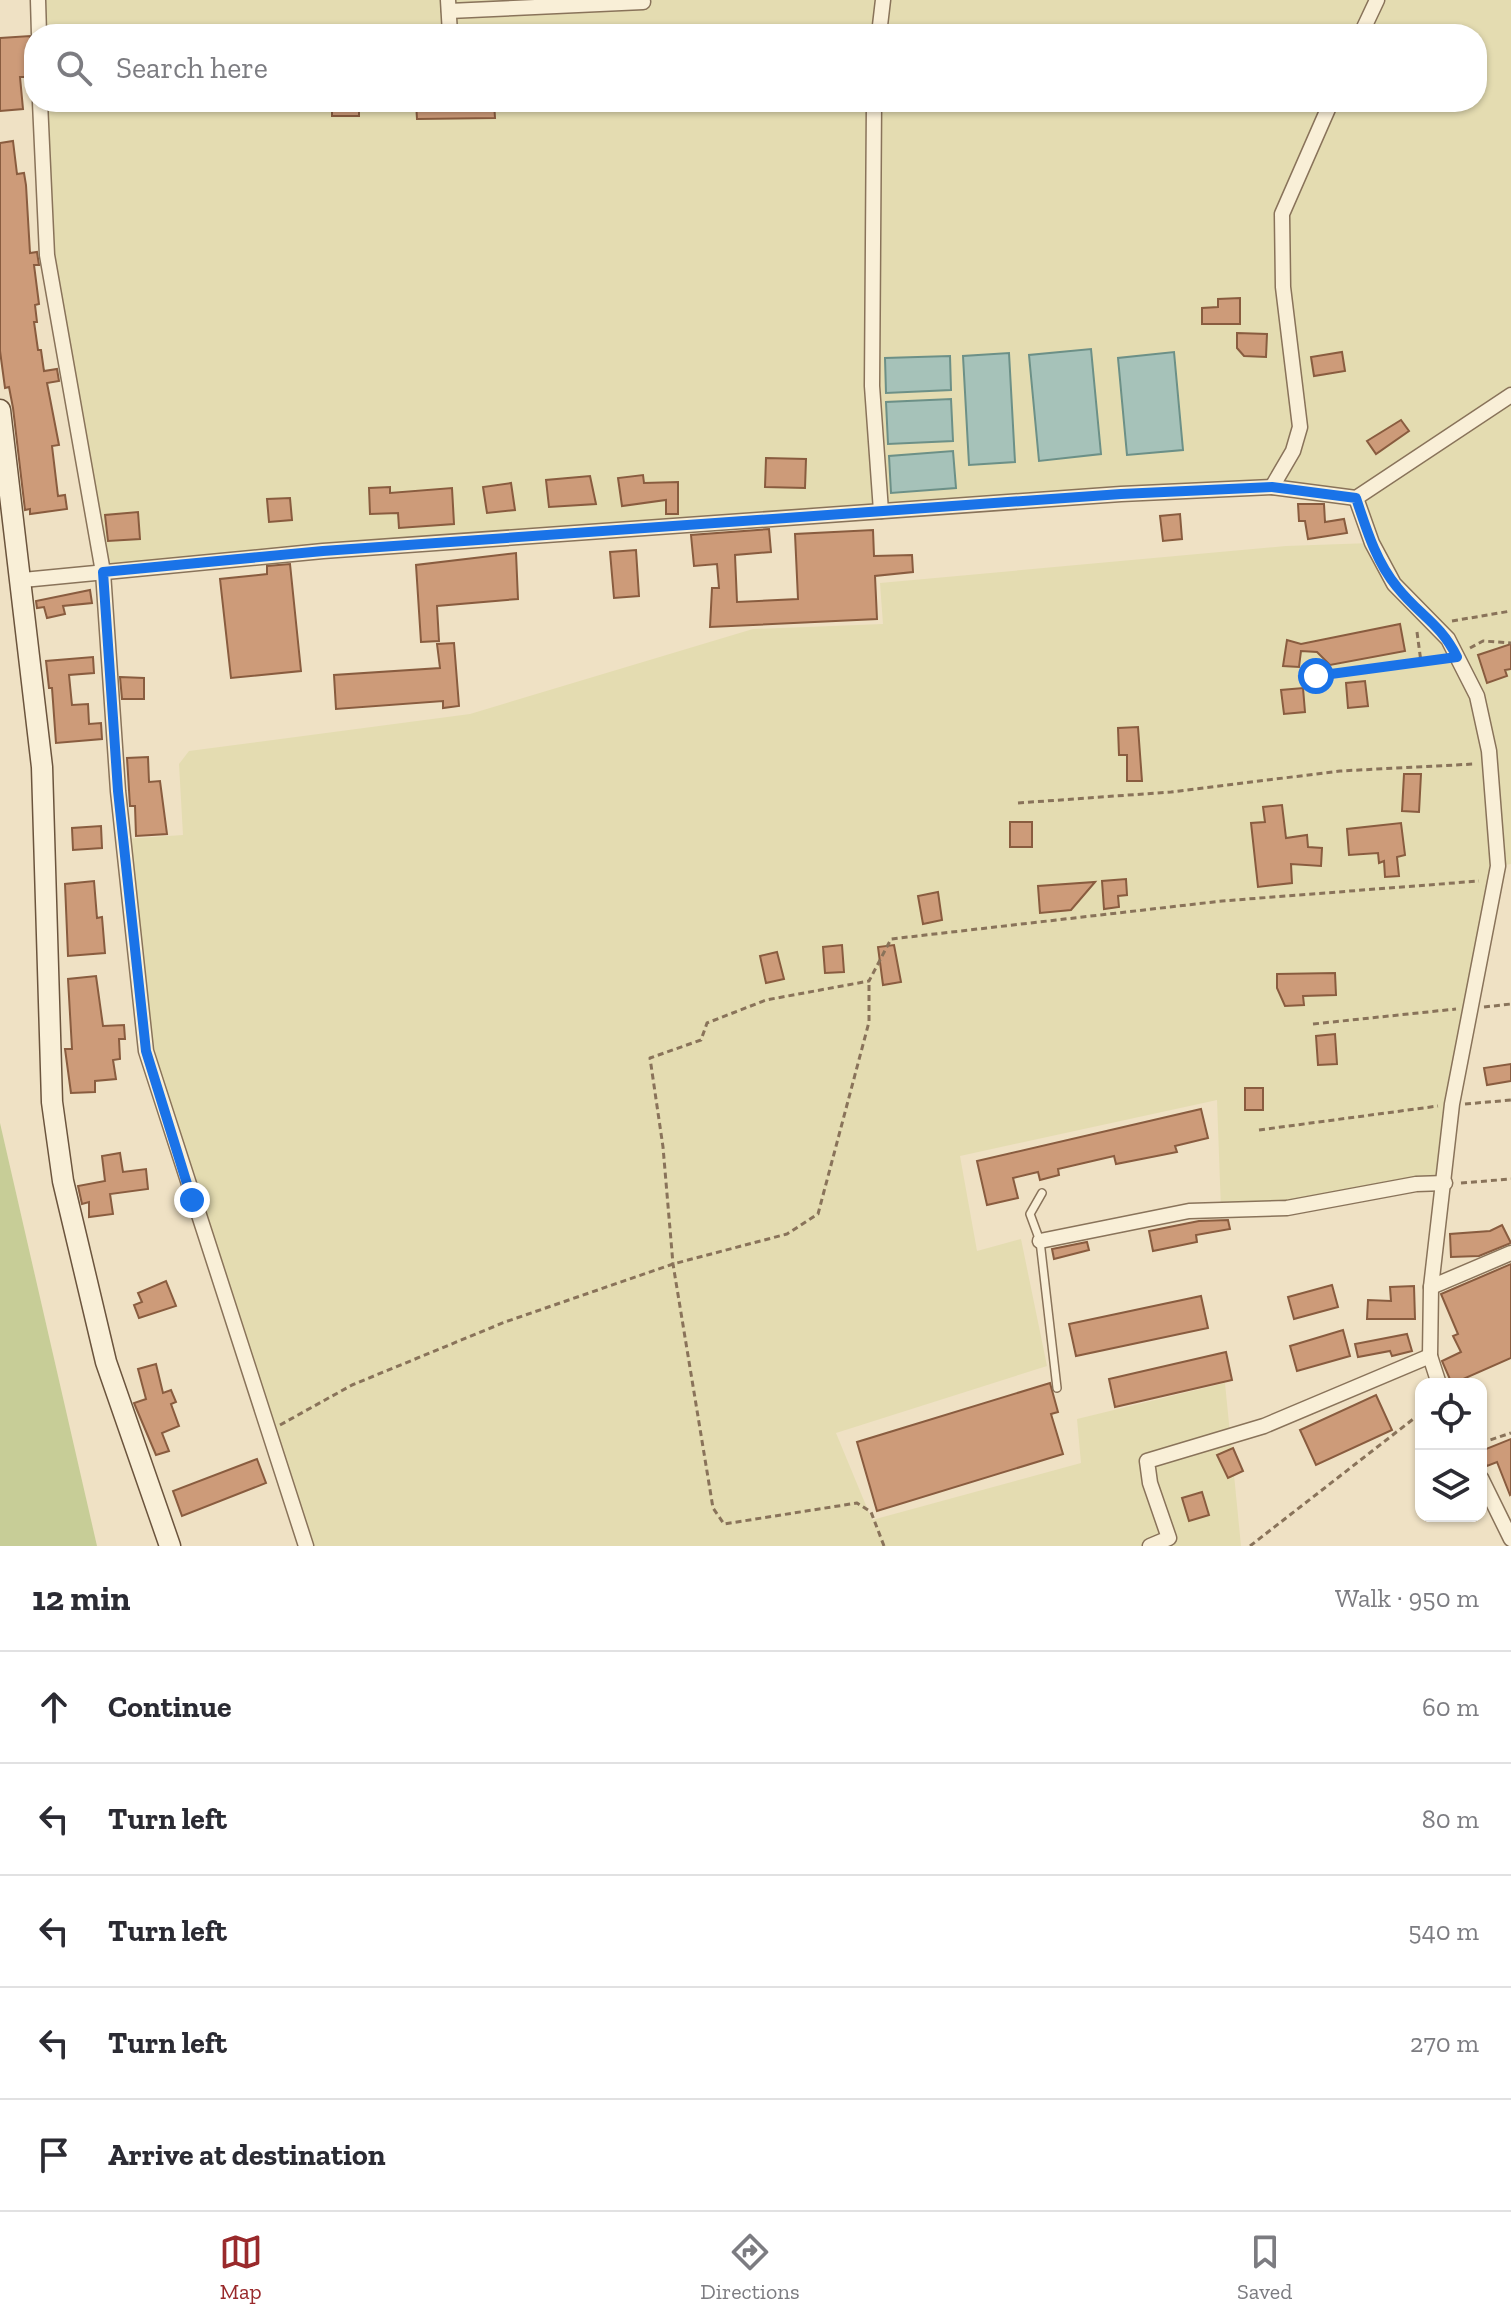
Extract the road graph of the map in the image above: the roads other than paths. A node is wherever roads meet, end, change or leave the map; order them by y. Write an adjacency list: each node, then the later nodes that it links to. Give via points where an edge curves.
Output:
1 (38, 0): 6 (street)
2 (883, 0): 7 (street)
3 (1377, 0): 8 (street)
4 (643, 2): 5 (street)
5 (449, 6)
6 (39, 24)
7 (880, 24)
8 (1366, 24)
9 (40, 112): 17 (street, via 47,255)
10 (874, 112): 16 (street, via 872,386)
11 (1327, 112): 14 (street, via 1282,214 1283,287 1300,427)
12 (1511, 395): 15 (street)
13 (0, 410): 18 (main road)
14 (1272, 487): 15 (street); 16 (street)
15 (1356, 498): 19 (street, via 1394,584 1438,625 1477,696 1490,763 1498,866 1452,1104)
16 (881, 511): 17 (street)
17 (103, 572): 18 (street); 30 (street, via 118,791 146,1051)
18 (23, 580): 29 (main road, via 42,767 52,1102 63,1181 106,1362)
19 (1445, 1183): 21 (street, via 1287,1208 1189,1211); 23 (street)
20 (1042, 1193): 21 (lane, via 1030,1214)
21 (1040, 1241): 26 (lane)
22 (1511, 1253): 23 (street)
23 (1431, 1287): 24 (street)
24 (1430, 1356): 25 (street); 31 (street, via 1264,1426 1147,1461 1169,1538)
25 (1437, 1378)
26 (1057, 1388)
27 (1487, 1490): 28 (street)
28 (1511, 1539)
29 (170, 1546)
30 (306, 1546)
31 (1150, 1546)

